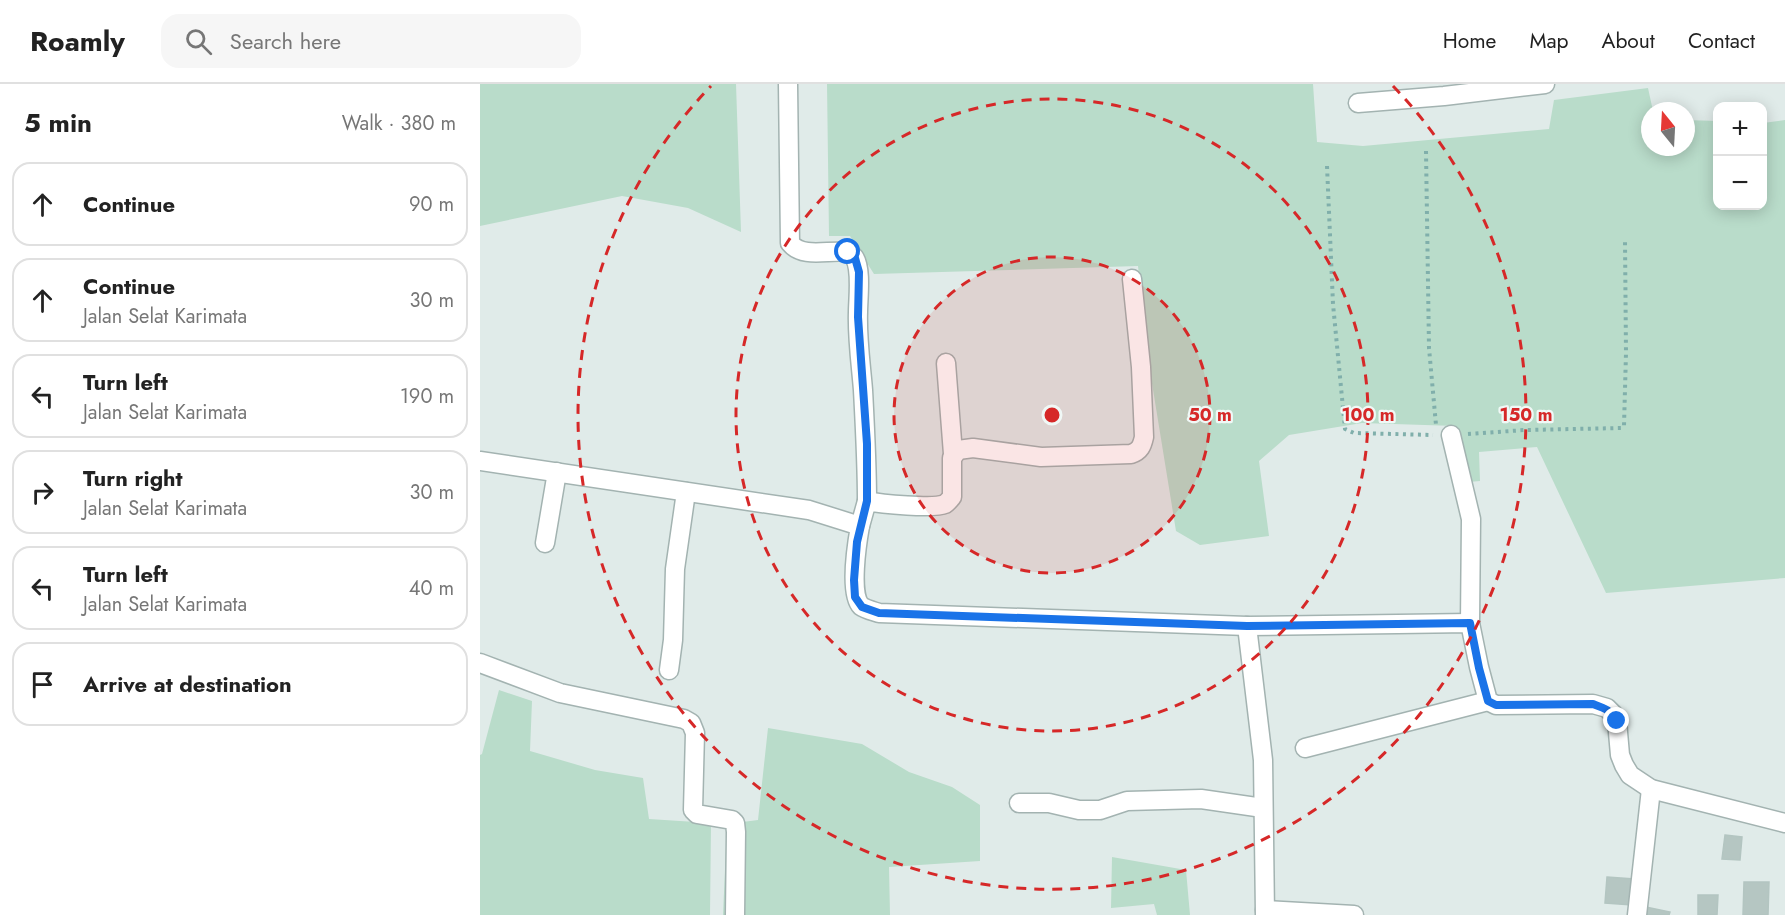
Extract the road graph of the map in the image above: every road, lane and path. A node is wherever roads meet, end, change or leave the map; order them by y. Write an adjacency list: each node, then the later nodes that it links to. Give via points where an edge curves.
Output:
1 (788, 84): 15 (street, via 790,243 805,252 848,252 855,258 859,272)
2 (1545, 84): 3 (street)
3 (1468, 88): 4 (street)
4 (1358, 103)
5 (1426, 151): 6 (path, via 1429,348 1436,435 1354,433 1345,429 1333,304)
6 (1327, 166)
7 (1625, 241): 10 (path, via 1624,426)
8 (1132, 279): 11 (street, via 1144,437 1137,452 1041,457 973,448)
9 (946, 363): 11 (street)
10 (1451, 435): 18 (street, via 1471,519)
11 (953, 454): 15 (street, via 952,497 944,504)
12 (480, 461): 13 (street)
13 (557, 472): 14 (street); 17 (street)
14 (686, 492): 16 (street, via 809,510); 21 (street, via 675,569)
15 (867, 501): 16 (street)
16 (860, 526): 19 (street, via 855,597 862,607 879,613)
17 (545, 543)
18 (1470, 623): 19 (street); 22 (street)
19 (1247, 626): 26 (street, via 1263,760)
20 (480, 663): 29 (street, via 560,693 691,723 695,733 693,810 735,823)
21 (669, 670)
22 (1488, 701): 23 (street); 24 (street, via 1496,705 1593,704 1607,708 1617,721 1624,765 1630,775)
23 (1305, 748)
24 (1651, 789): 27 (street); 31 (street)
25 (1019, 803): 26 (street, via 1100,810 1127,801 1201,799)
26 (1263, 808): 28 (street)
27 (1785, 823)
28 (1265, 912): 30 (street)
29 (735, 915)
30 (1354, 915)
31 (1637, 915)

